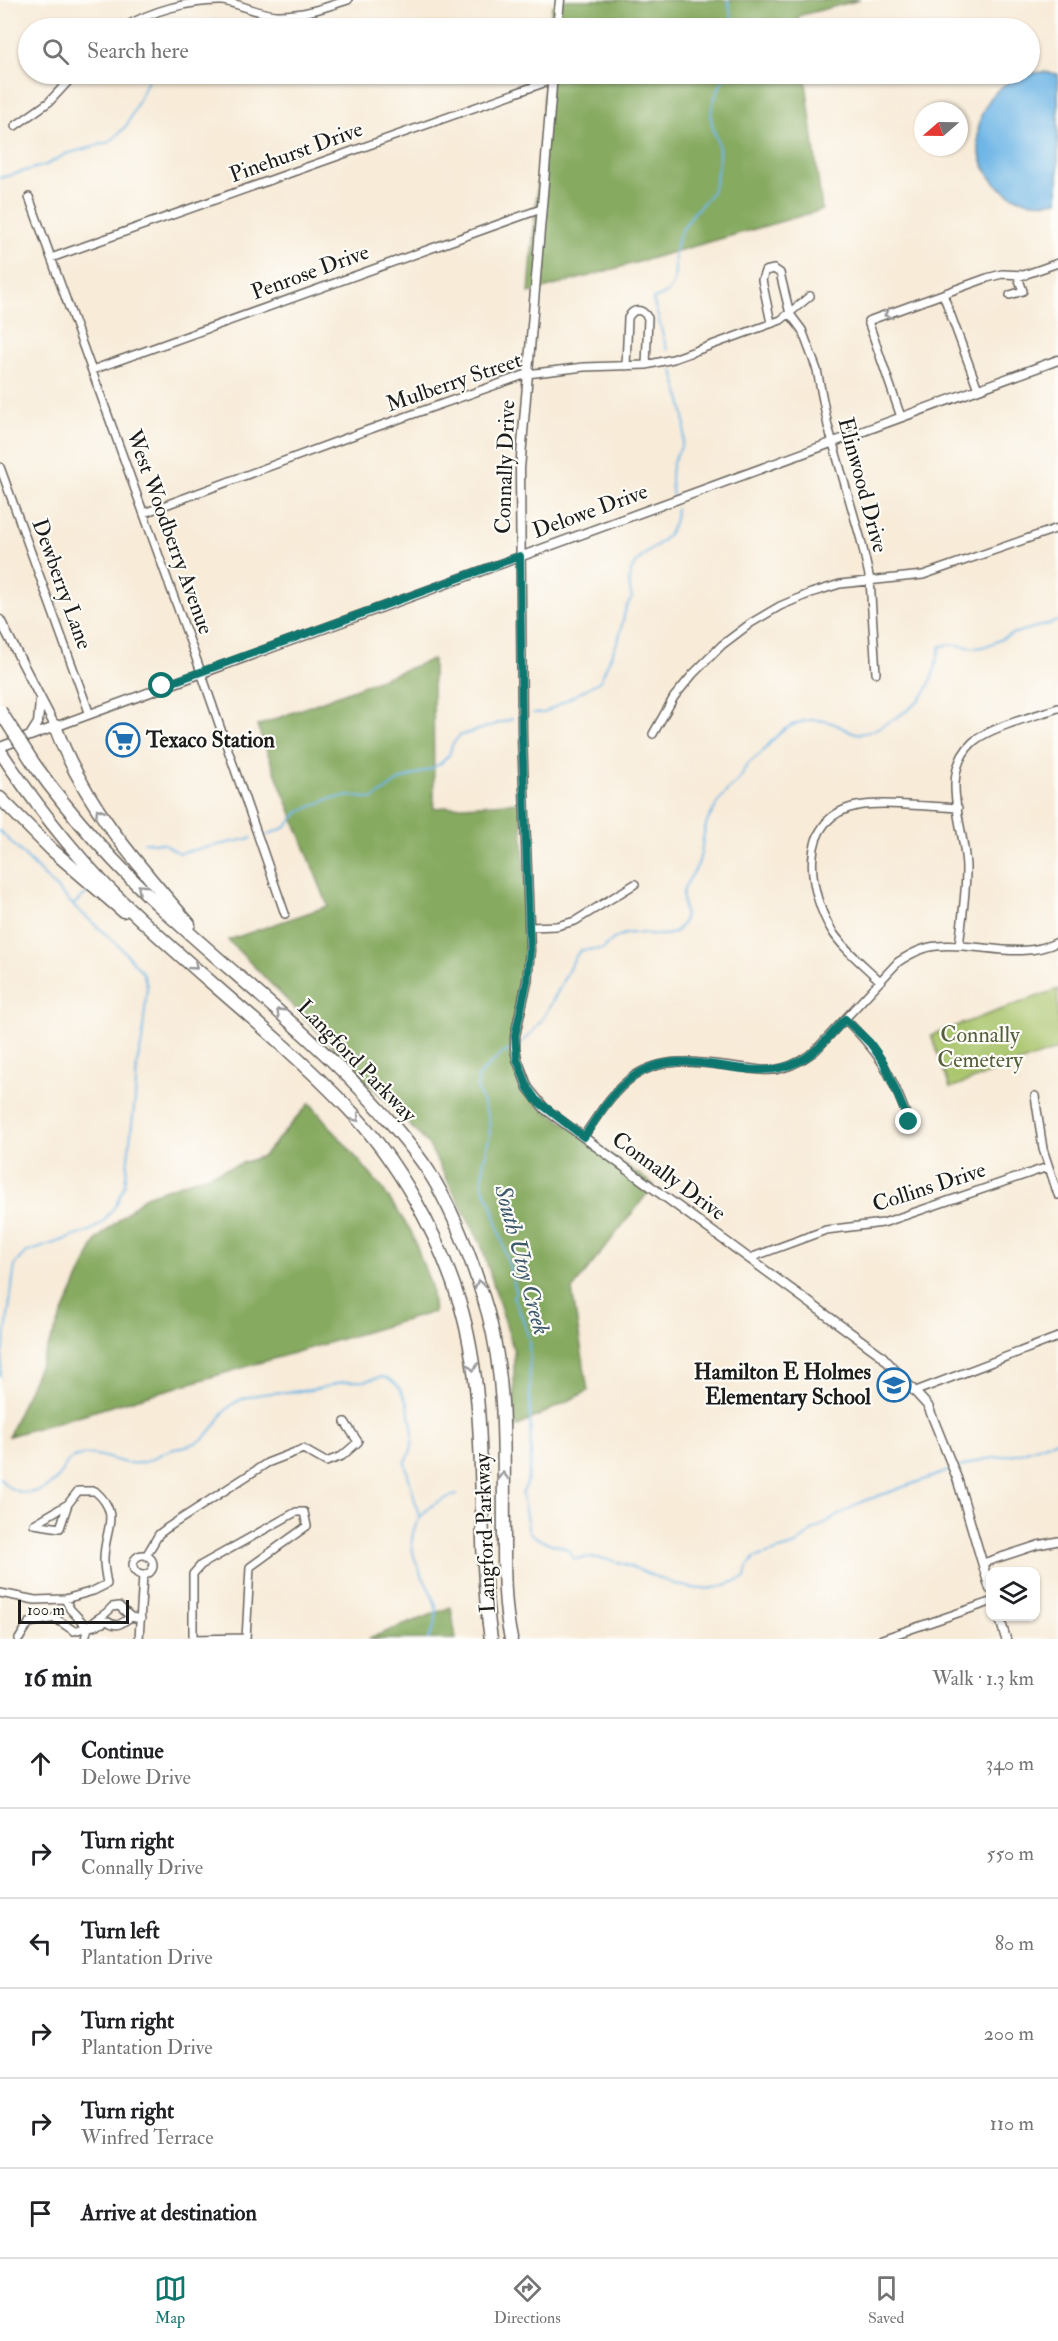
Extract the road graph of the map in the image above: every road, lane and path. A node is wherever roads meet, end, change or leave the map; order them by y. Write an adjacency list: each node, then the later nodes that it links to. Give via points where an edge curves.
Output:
1 (348, 0): 3 (street, via 292,15 274,15 203,0)
2 (560, 0): 4 (street)
3 (143, 18)
4 (558, 18)
5 (66, 84): 8 (street, via 49,102)
6 (534, 84): 11 (street, Pinehurst Drive)
7 (552, 84): 10 (street, Connally Drive)
8 (15, 126)
9 (29, 197): 11 (street, West Woodberry Avenue)
10 (541, 209): 22 (street, Penrose Drive); 23 (street, Connally Drive)
11 (51, 258): 22 (street, West Woodberry Avenue)
12 (1058, 263): 13 (street)
13 (1025, 274): 14 (street, via 1002,274); 15 (street, via 1018,277 1023,291)
14 (943, 294): 24 (street); 25 (street, one-way to 25, via 868,321)
15 (1010, 295)
16 (810, 296): 17 (street, Mulberry Street)
17 (790, 314): 18 (street, Mulberry Street); 18 (street, Elinwood Drive, via 780,273 769,269 762,280); 26 (street, Elinwood Drive, via 802,330 818,370)
18 (771, 323): 20 (street, Mulberry Street)
19 (1058, 360): 24 (street, Delowe Drive)
20 (646, 365): 21 (street, Mulberry Street); 21 (street, via 648,318 638,309 628,318)
21 (626, 366): 23 (street, Mulberry Street)
22 (92, 370): 28 (street, West Woodberry Avenue)
23 (527, 374): 28 (street, Mulberry Street); 30 (street, Connally Drive, via 520,469)
24 (978, 389): 25 (street, Delowe Drive)
25 (901, 417): 26 (street, Delowe Drive)
26 (832, 443): 30 (street, Delowe Drive); 31 (street, Elinwood Drive)
27 (0, 467): 38 (street, Dewberry Lane)
28 (144, 513): 33 (street, West Woodberry Avenue)
29 (1058, 528): 31 (street, via 923,575)
30 (520, 556): 33 (street, Delowe Drive); 48 (street, Connally Drive)
31 (870, 580): 34 (street, Elinwood Drive); 40 (street, via 811,593 751,623 693,674 674,697)
32 (0, 620): 35 (street)
33 (201, 672): 38 (street, Delowe Drive); 47 (street, West Woodberry Avenue)
34 (876, 673)
35 (40, 698): 39 (street); 41 (street, via 38,723)
36 (1058, 708): 45 (street, via 980,737 962,756 955,773)
37 (0, 711): 52 (highway, Langford Parkway, one-way to 37, bridge, via 93,840 34,764)
38 (89, 712): 39 (street, Delowe Drive)
39 (55, 726): 41 (street, Delowe Drive); 52 (highway, one-way to 39, via 106,823 65,753)
40 (653, 734)
41 (30, 735): 42 (street, Delowe Drive)
42 (0, 747)
43 (0, 751): 51 (highway, Langford Parkway, via 74,850)
44 (0, 798): 51 (highway, via 96,889)
45 (958, 808): 50 (street, via 966,868); 53 (street, via 856,806 832,817 816,838 812,867 825,918 844,946)
46 (635, 884): 48 (street, via 574,921)
47 (285, 914)
48 (530, 927): 57 (street, Connally Drive, via 527,981 515,1036 517,1059 536,1100)
49 (1058, 942): 50 (street, via 1020,952)
50 (959, 946): 53 (street, via 936,945 915,951)
51 (176, 950): 83 (highway, Langford Parkway, one-way to 83, via 283,1044 348,1108 388,1157 443,1255 472,1355 483,1479 485,1603)
52 (216, 955): 84 (highway, Langford Parkway, one-way to 52, via 503,1579 502,1407 495,1346 471,1262 438,1188 396,1129 360,1088)
53 (880, 981): 54 (street)
54 (845, 1019): 56 (street, via 884,1063); 57 (street, via 815,1051 783,1068 761,1070 683,1060 647,1068 619,1089)
55 (1035, 1096): 58 (street)
56 (909, 1122)
57 (584, 1137): 60 (street, Connally Drive)
58 (1048, 1167): 59 (street); 60 (street, Collins Drive, via 883,1223 826,1230)
59 (1058, 1195)
60 (750, 1258): 62 (street, Connally Drive, via 882,1355)
61 (1058, 1337): 62 (street)
62 (916, 1391): 67 (street, Connally Drive, via 928,1406 941,1436)
63 (345, 1422): 66 (street, via 358,1442 342,1456 326,1462 303,1449 267,1463 166,1528)
64 (68, 1504): 64 (street, via 60,1528 34,1524 48,1514); 71 (street, via 78,1491 95,1491 106,1501 111,1516 104,1561 107,1584)
65 (1058, 1541): 67 (street)
66 (146, 1556): 69 (street, via 152,1560 153,1569); 69 (street, via 137,1557 134,1564 135,1571)
67 (983, 1563): 68 (street, Connally Drive)
68 (986, 1574)
69 (143, 1575): 75 (street)
70 (0, 1593): 71 (street, via 35,1600)
71 (65, 1599): 77 (street)
72 (986, 1603): 85 (street)
73 (106, 1617): 74 (street); 74 (street, via 112,1607 119,1606); 77 (street, via 91,1621)
74 (128, 1617): 75 (street)
75 (141, 1619): 80 (street)
76 (1000, 1621): 86 (street)
77 (87, 1627): 78 (street, via 75,1631 55,1618 29,1623); 79 (street)
78 (19, 1639)
79 (85, 1639)
80 (140, 1639)
81 (193, 1639): 82 (street); 82 (street, via 193,1574 201,1565 296,1512 304,1512 307,1526 250,1567)
82 (246, 1639)
83 (491, 1639)
84 (511, 1639)
85 (882, 1639)
86 (1006, 1639)

